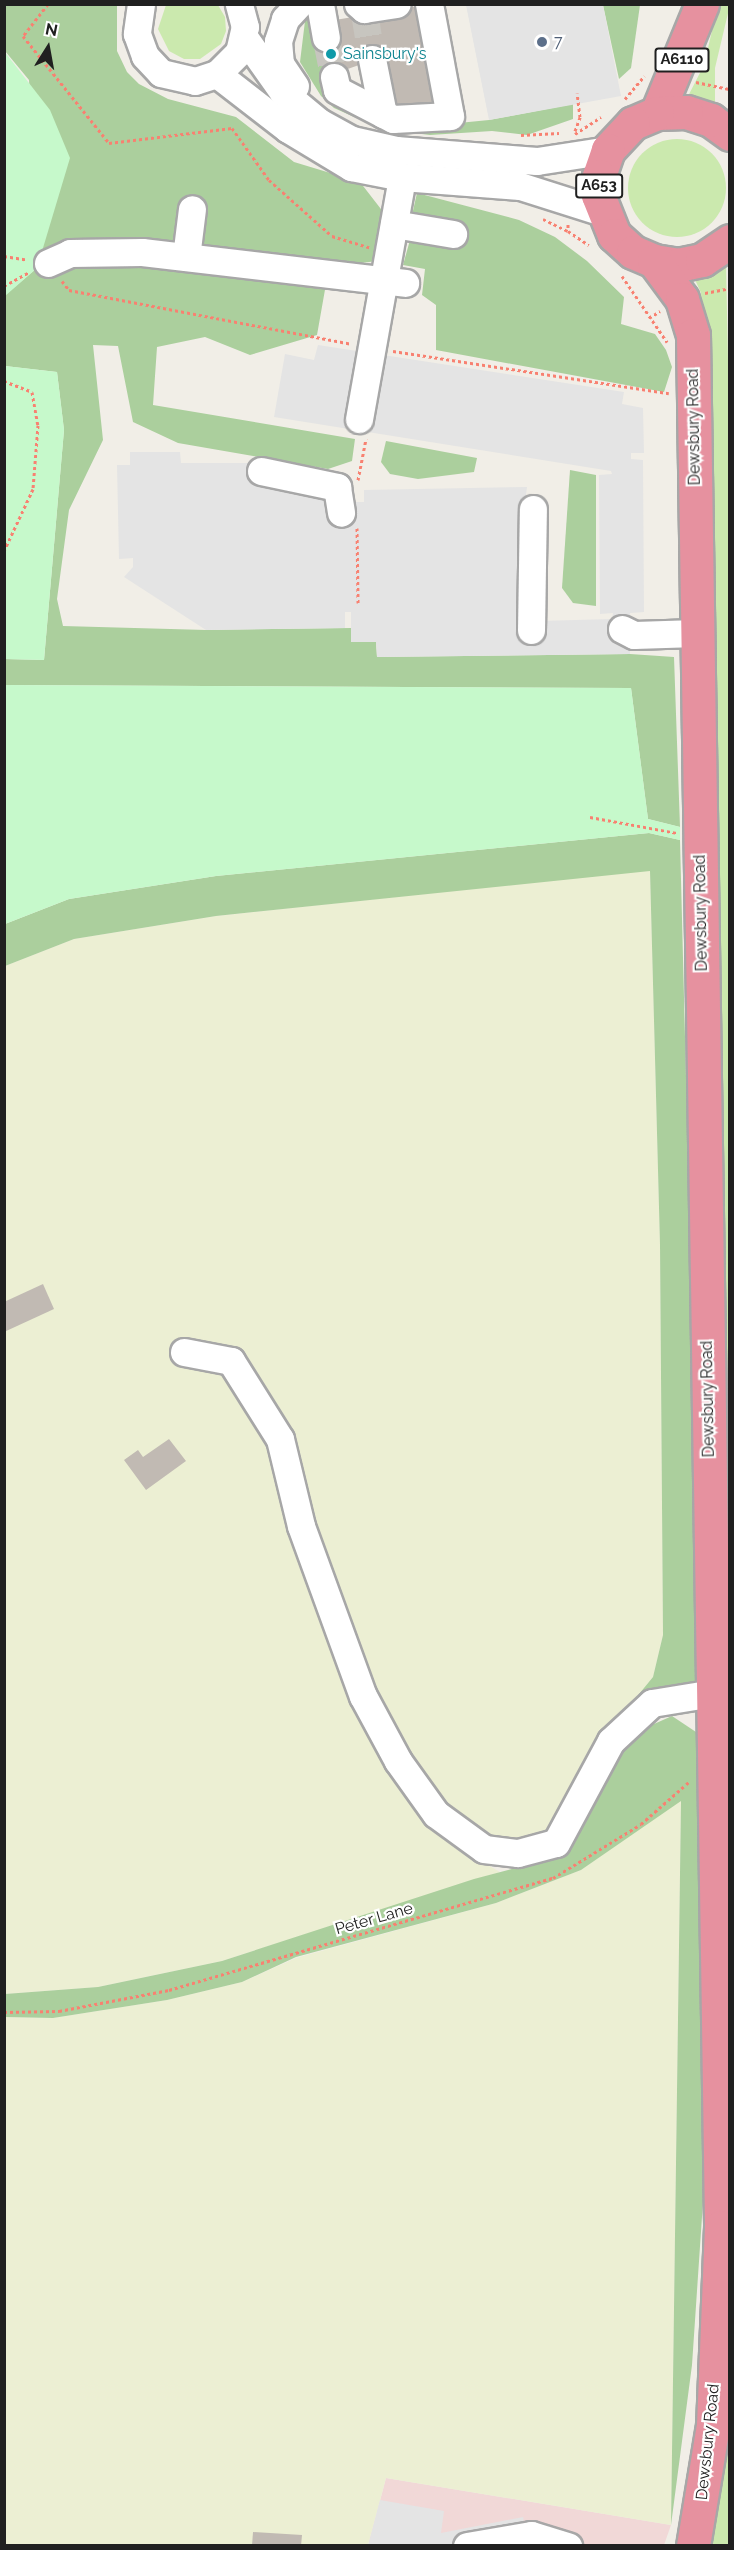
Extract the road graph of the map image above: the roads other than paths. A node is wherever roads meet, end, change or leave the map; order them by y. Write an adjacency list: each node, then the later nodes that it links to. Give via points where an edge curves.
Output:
1 (263, 4): 9 (street)
2 (299, 4): 18 (street, via 285,19 278,41 280,64)
3 (320, 4): 10 (street)
4 (397, 4): 7 (street)
5 (429, 4): 16 (street, via 450,116 414,120)
6 (702, 4): 15 (highway, A6110)
7 (364, 6)
8 (137, 11): 14 (street, via 145,56)
9 (242, 23): 12 (street, via 239,52); 18 (street, via 283,92)
10 (326, 37)
11 (372, 59): 16 (street)
12 (217, 74): 14 (street, via 195,81); 17 (street)
13 (334, 76): 16 (street, via 337,90)
14 (172, 78): 17 (street)
15 (657, 113): 19 (highway, Dewsbury Road / A653, via 686,112 711,120); 20 (highway, Dewsbury Road / A653, via 633,123)
16 (383, 114)
17 (277, 119): 21 (street, via 314,147 351,167)
18 (319, 122): 20 (street, via 352,140 442,155 537,161)
19 (729, 134)
20 (608, 150): 23 (highway, Dewsbury Road / A653, via 599,176)
21 (402, 177): 23 (street, via 520,186); 24 (street)
22 (192, 209): 27 (street)
23 (602, 213): 28 (highway, Dewsbury Road / A653, via 614,235 633,252)
24 (394, 224): 25 (street); 30 (street, via 389,252)
25 (453, 234)
26 (729, 241): 28 (highway, Dewsbury Road / A653, via 702,260 678,265)
27 (186, 256): 29 (street, via 70,253); 30 (street)
28 (654, 261): 37 (highway, Dewsbury Road / A653, via 682,299 693,335)
29 (48, 263)
30 (394, 282): 31 (street, via 372,348)
31 (359, 419)
32 (261, 471): 34 (street, via 336,487)
33 (533, 509): 36 (street)
34 (341, 513)
35 (622, 629): 37 (street, via 634,636)
36 (531, 630)
37 (696, 633): 39 (highway, Dewsbury Road / A653)
38 (184, 1352): 39 (street, via 231,1361 280,1439 301,1526 363,1696 398,1761 436,1814 484,1849 518,1853 556,1843 611,1742 652,1702)
39 (713, 1693): 42 (highway, Dewsbury Road / A653, via 721,2227 713,2425)
40 (467, 2546): 41 (street, via 531,2535)
41 (568, 2546)
42 (693, 2546)

